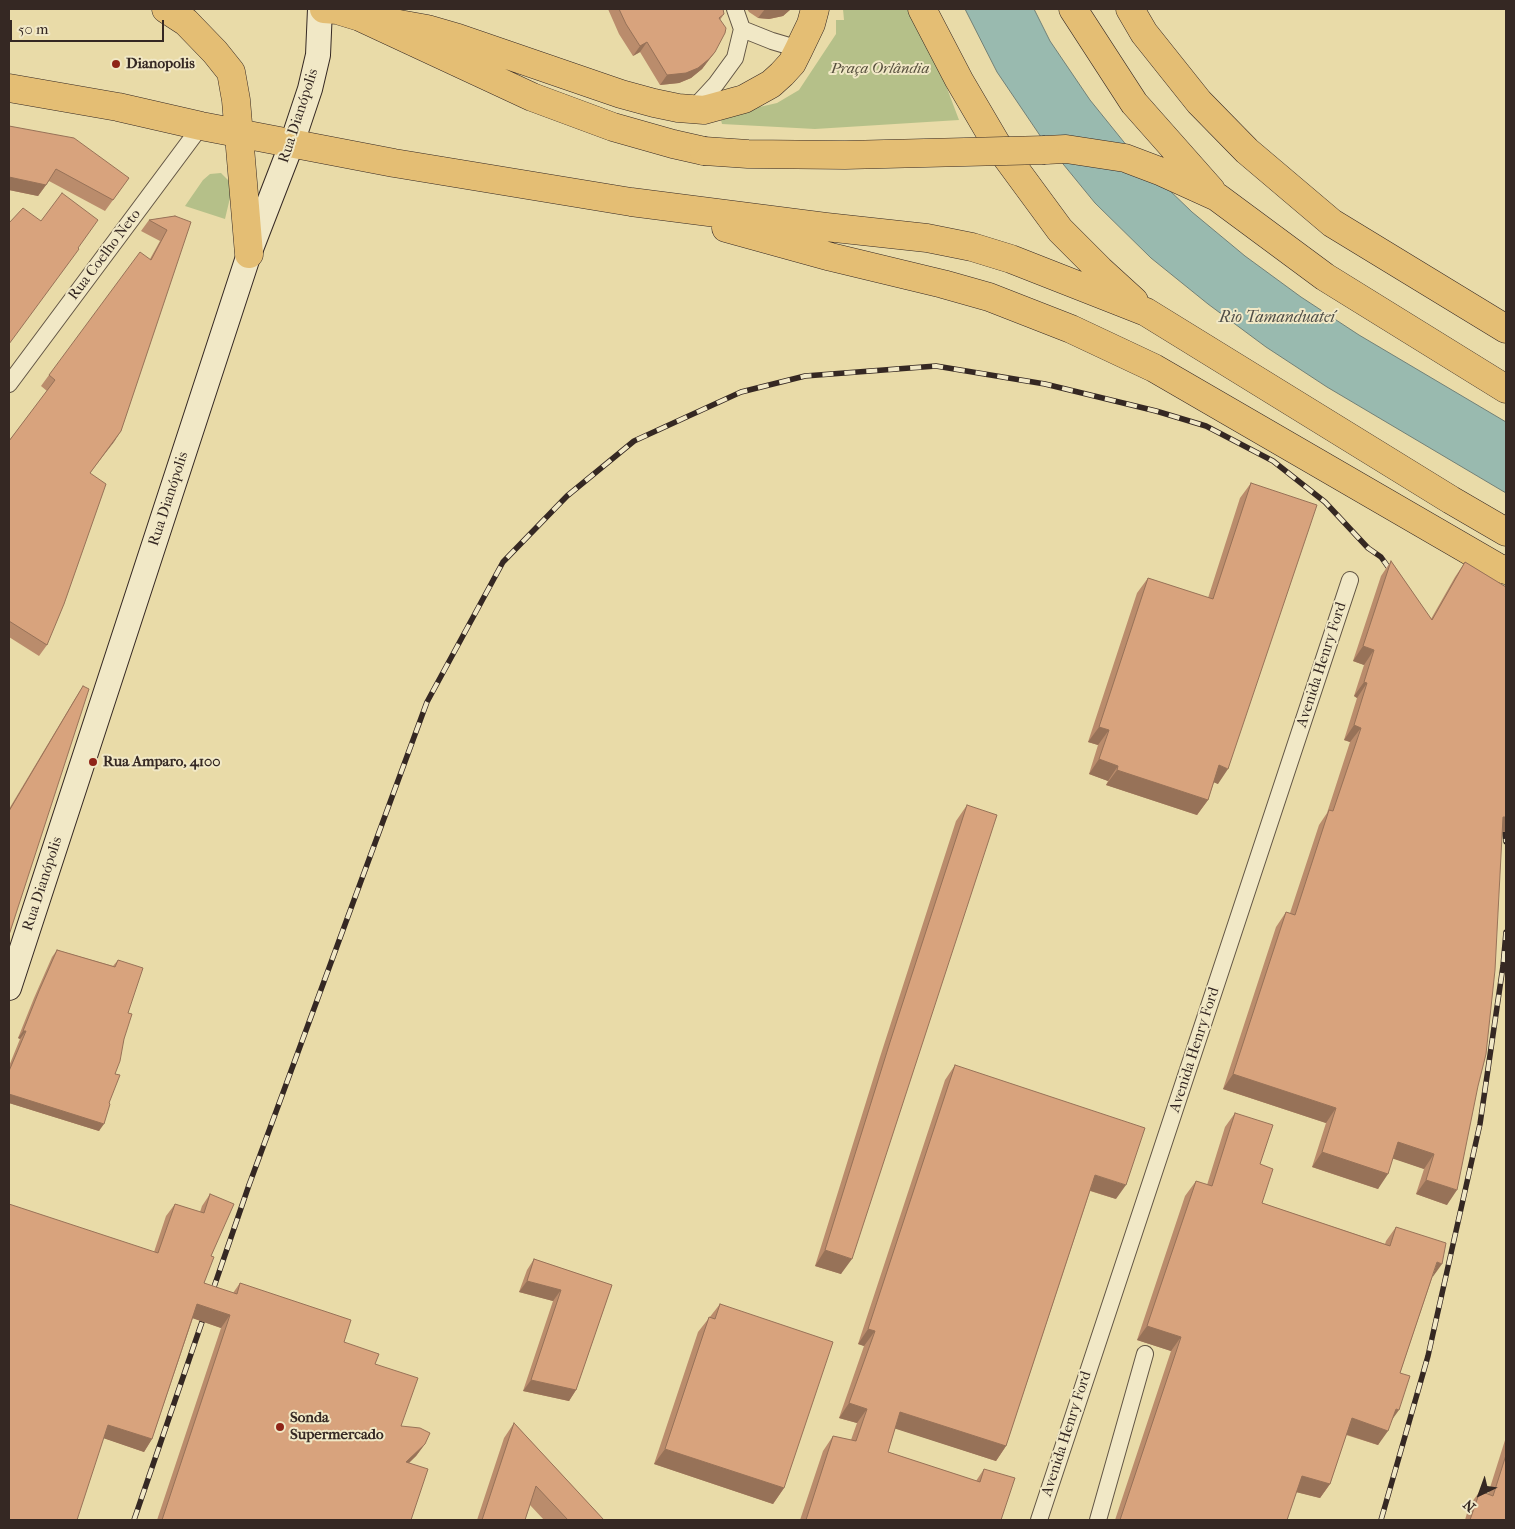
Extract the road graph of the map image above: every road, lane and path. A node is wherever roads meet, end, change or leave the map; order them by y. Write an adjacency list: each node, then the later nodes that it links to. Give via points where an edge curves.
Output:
1 (166, 9): 14 (highway, via 186,22 230,72 235,89)
2 (322, 9): 8 (highway); 15 (street, Rua Dianópolis, via 318,55)
3 (735, 9): 9 (street)
4 (815, 9): 10 (highway)
5 (922, 9): 19 (highway, via 996,144 1060,230)
6 (1073, 9): 16 (highway, via 1134,103)
7 (1130, 9): 20 (highway, via 1198,102 1246,151 1332,223)
8 (360, 17): 12 (highway, via 435,31 654,104); 16 (highway, bridge, via 532,97 613,127 704,151 845,155 1066,149 1124,158)
9 (742, 29): 10 (street); 12 (street, via 731,64)
10 (799, 50): 12 (highway, via 782,74 757,92 722,106)
11 (9, 88): 13 (highway, via 118,107)
12 (692, 110)
13 (200, 126): 14 (highway); 21 (street, Rua Coelho Neto)
14 (238, 133): 15 (highway); 18 (highway)
15 (292, 143): 17 (highway); 18 (street, Rua Dianópolis)
16 (1217, 197): 22 (highway, via 1325,277)
17 (631, 202): 19 (highway, via 927,238 972,247 1012,259); 24 (highway, via 989,297 1071,329 1154,368)
18 (249, 254): 26 (street, Rua Dianópolis)
19 (1146, 312): 23 (highway)
20 (1506, 329)
21 (9, 384)
22 (1506, 388)
23 (1506, 532)
24 (1506, 570)
25 (1350, 580): 28 (street, Avenida Henry Ford)
26 (9, 988)
27 (1145, 1354): 29 (street)
28 (1039, 1520)
29 (1098, 1520)

